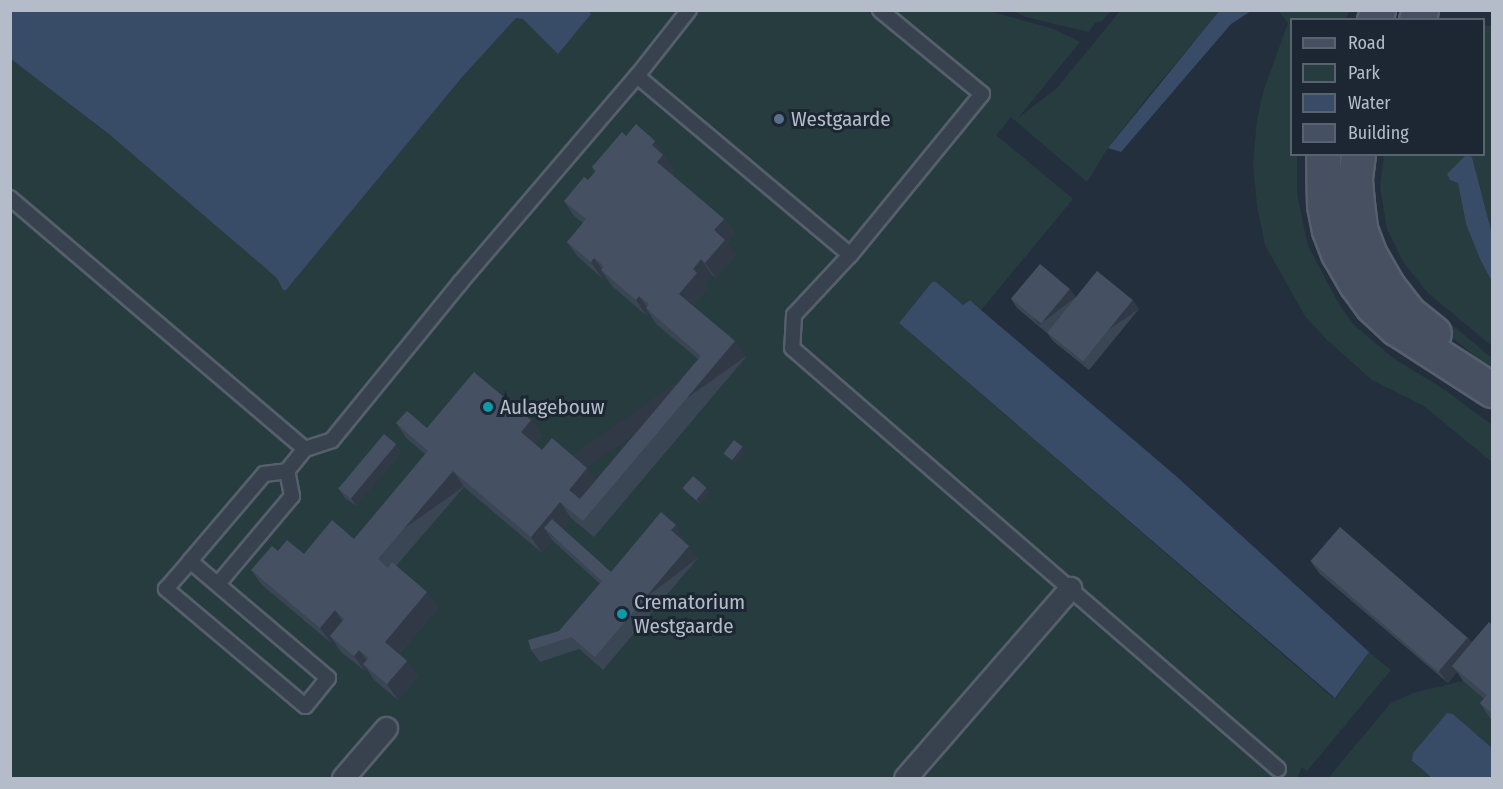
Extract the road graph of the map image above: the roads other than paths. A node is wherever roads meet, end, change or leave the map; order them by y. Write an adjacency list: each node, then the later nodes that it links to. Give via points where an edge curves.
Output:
1 (689, 10): 3 (lane)
2 (880, 10): 7 (lane, via 982,94)
3 (637, 76): 7 (lane); 10 (lane, via 332,440)
4 (1323, 156): 9 (main road, via 1322,188 1329,230 1356,284 1396,328)
5 (1358, 156): 8 (main road, via 1355,180 1360,229 1387,285 1409,313)
6 (10, 198): 10 (lane)
7 (850, 255): 14 (lane, via 794,315 792,348)
8 (1492, 382)
9 (1492, 390)
10 (305, 449): 11 (lane)
11 (286, 471): 12 (lane, via 264,474); 13 (lane, via 292,496)
12 (190, 561): 13 (lane); 13 (lane, via 166,589 305,706 328,678)
13 (218, 584)
14 (1070, 588): 16 (lane); 18 (street)
15 (386, 728): 17 (street)
16 (1278, 769)
17 (343, 778)
18 (905, 778)

